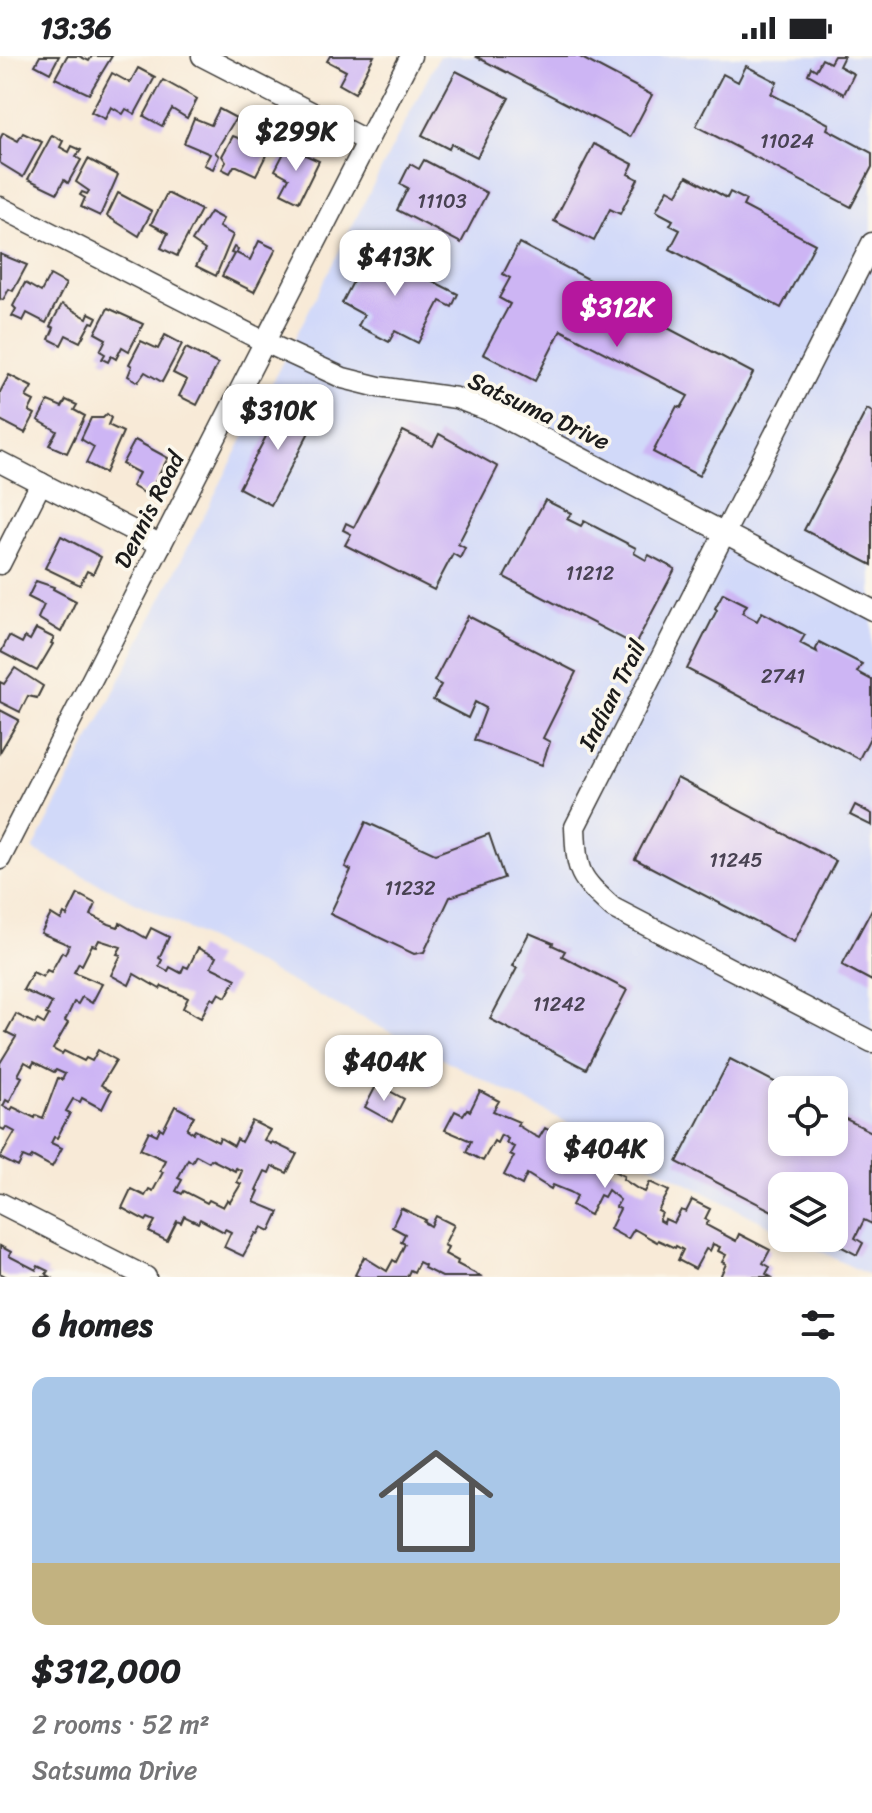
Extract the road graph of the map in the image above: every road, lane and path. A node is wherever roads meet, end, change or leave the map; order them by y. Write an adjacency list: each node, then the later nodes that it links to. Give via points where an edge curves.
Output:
1 (202, 56): 3 (street)
2 (411, 56): 3 (street, Dennis Road)
3 (367, 141): 6 (street, Dennis Road)
4 (0, 207): 6 (street, Satsuma Drive)
5 (872, 243): 9 (street, Indian Trail)
6 (265, 342): 9 (street, Satsuma Drive, via 343,378 456,398 495,413); 10 (street, Dennis Road)
7 (0, 462): 8 (street)
8 (41, 483): 10 (street); 11 (street)
9 (723, 533): 12 (street, Satsuma Drive); 14 (street, Indian Trail, via 579,814 577,868 613,908)
10 (161, 545): 13 (street, Dennis Road)
11 (0, 564)
12 (872, 610)
13 (0, 859)
14 (872, 1042)
15 (0, 1203): 16 (street)
16 (146, 1277)

